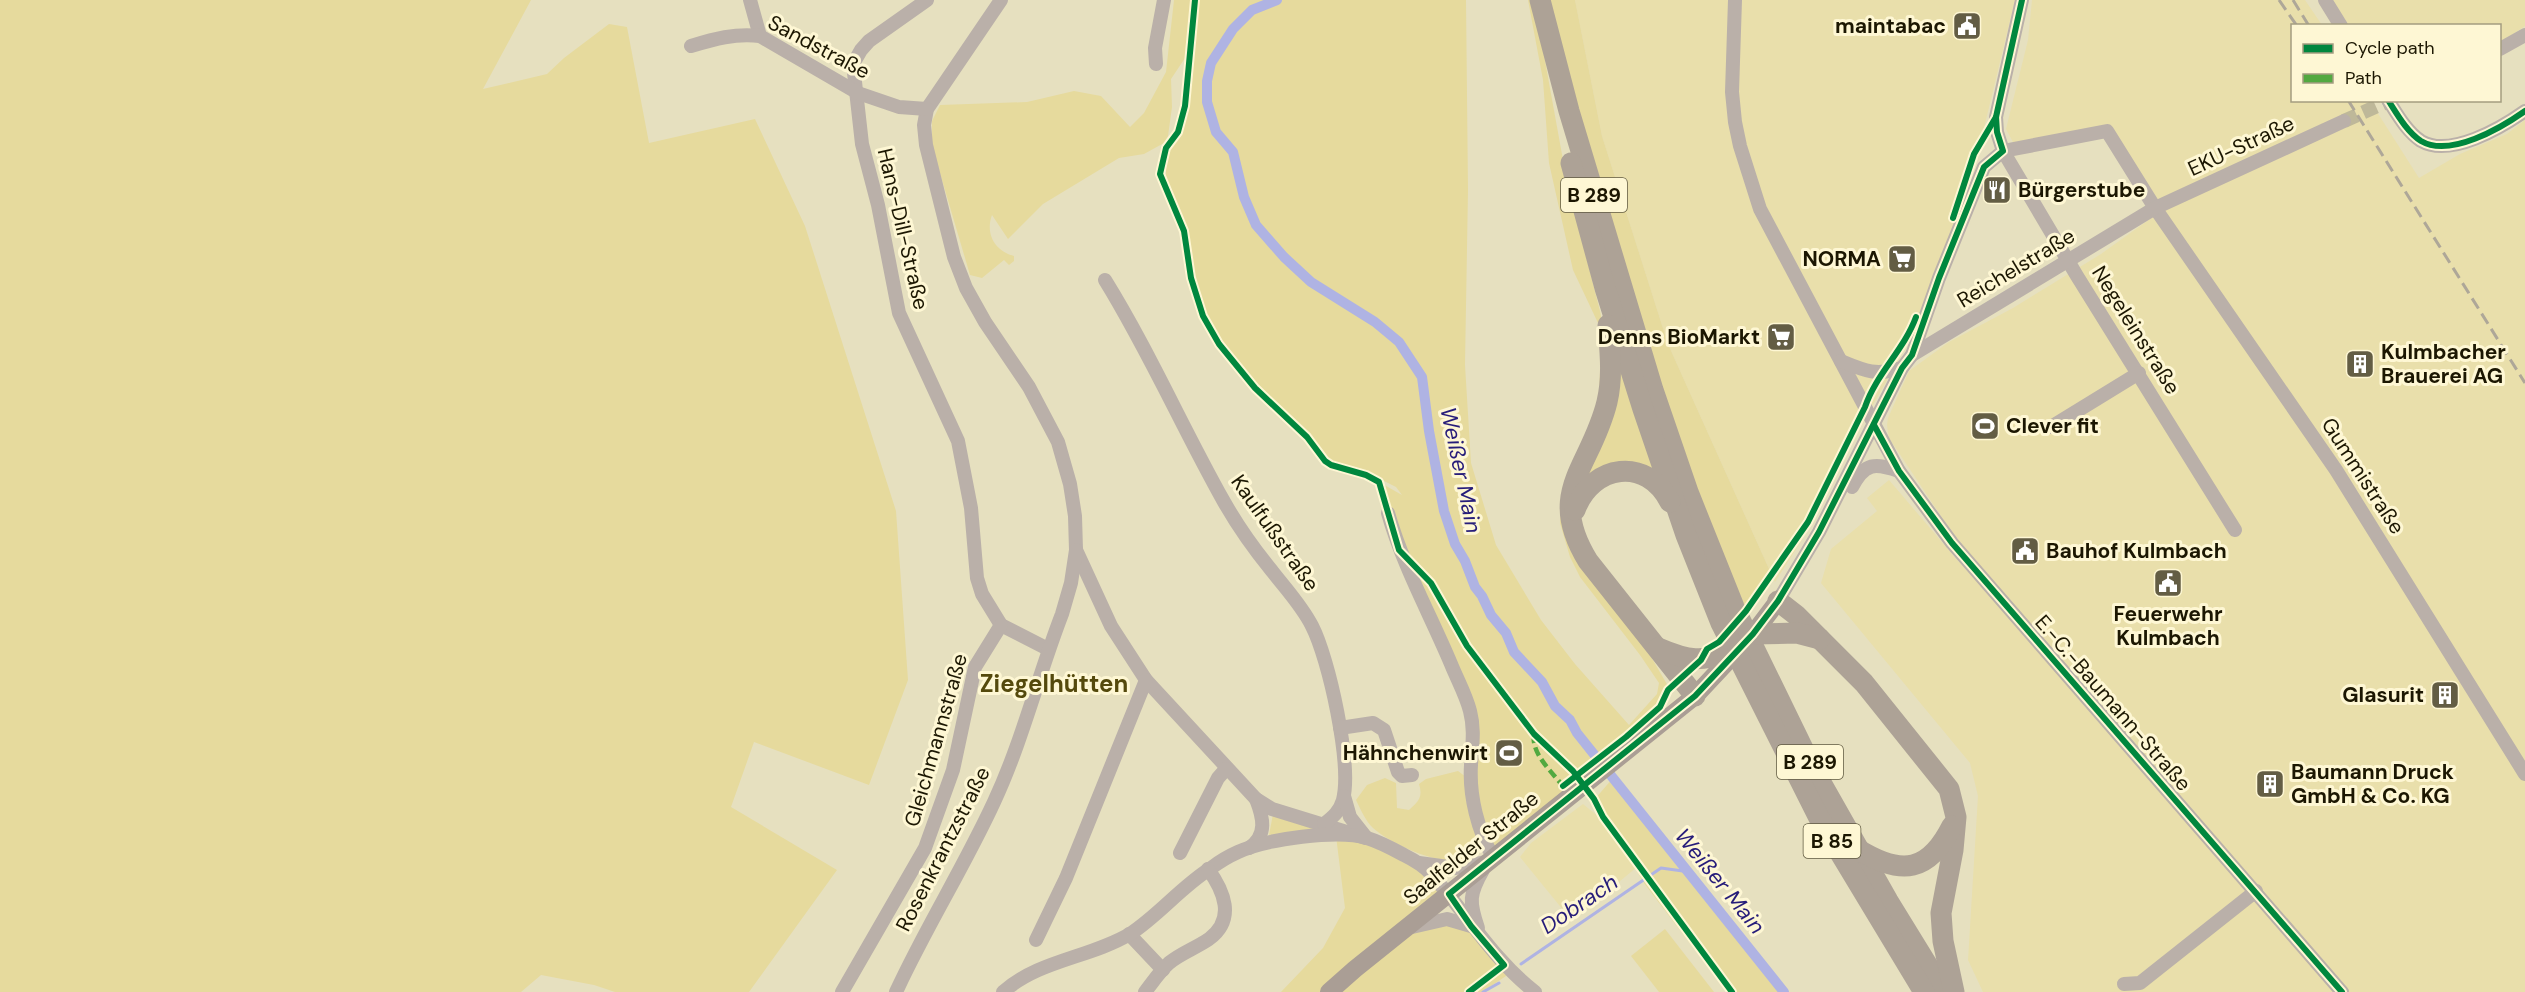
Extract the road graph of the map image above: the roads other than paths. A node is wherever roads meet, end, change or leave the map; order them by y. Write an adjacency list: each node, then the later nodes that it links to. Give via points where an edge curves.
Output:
1 (750, 0): 11 (street)
2 (927, 0): 15 (street, Hans-Dill-Straße, via 861,50 853,64)
3 (1001, 0): 17 (street)
4 (1164, 0): 14 (street)
5 (1540, 0): 24 (highway, B 289, via 1559,114); 39 (highway, B 289, via 1569,111 1653,390)
6 (1735, 0): 26 (street, E.-C.-Baumann-Straße, via 1732,92 1740,146 1760,209)
7 (2022, 0): 20 (street, Negeleinstraße, via 1996,117)
8 (2325, 0): 9 (street)
9 (2340, 24)
10 (2525, 35): 13 (street)
11 (760, 36): 12 (street, Sandstraße, via 745,34); 15 (street, Sandstraße)
12 (691, 46)
13 (2501, 48)
14 (1156, 64)
15 (858, 93): 17 (street, Sandstraße, via 899,107); 40 (street, Hans-Dill-Straße, via 862,144 895,296 907,333 958,441 971,508 977,578)
16 (2389, 102): 18 (street, via 2421,141 2438,146 2458,145)
17 (927, 109): 37 (street, via 926,145 954,256 980,314 1029,387 1058,442 1070,484)
18 (2525, 111)
19 (2344, 121): 21 (street, EKU-Straße)
20 (2003, 151): 21 (street, Gummistraße, via 2108,131); 22 (street, Negeleinstraße); 25 (street, via 1984,166)
21 (2155, 208): 22 (street, Reichelstraße); 51 (street, Gummistraße, via 2336,470)
22 (2069, 262): 25 (street, Reichelstraße); 28 (street, Negeleinstraße)
23 (1104, 280): 49 (street, Kaulfußstraße, via 1132,325 1224,502 1313,627)
24 (1605, 288): 34 (highway, via 1611,374 1607,402 1571,491); 36 (highway, B 289)
25 (1912, 355): 27 (street, Reichelstraße)
26 (1841, 361): 27 (street, via 1883,374); 29 (street, E.-C.-Baumann-Straße)
27 (1902, 368): 29 (street, Reichelstraße)
28 (2139, 373): 30 (street); 35 (street, Negeleinstraße)
29 (1874, 425): 31 (street, E.-C.-Baumann-Straße); 33 (street, Saalfelder Straße)
30 (2051, 427)
31 (1899, 471): 33 (street, via 1880,465 1869,467); 64 (street, E.-C.-Baumann-Straße, via 1952,543)
32 (1388, 513): 61 (street, via 1399,550 1470,711 1473,795)
33 (1829, 513): 38 (street, Saalfelder Straße)
34 (1570, 521): 36 (highway, via 1588,486 1603,476 1623,471 1655,482); 43 (highway, via 1587,561)
35 (2235, 530)
36 (1686, 535): 39 (highway, B 85)
37 (1076, 550): 44 (street, Rosenkrantzstraße, via 1071,583); 47 (street, via 1112,626)
38 (1778, 602): 41 (main road, Saalfelder Straße); 42 (highway)
39 (1727, 615): 46 (highway, B 85)
40 (1001, 625): 44 (street, Hans-Dill-Straße); 73 (street, Gleichmannstraße, via 975,667 953,770 925,848)
41 (1753, 634): 42 (highway, via 1797,633); 45 (main road, Saalfelder Straße)
42 (1820, 639): 55 (highway, via 1863,683 1937,772 1948,789)
43 (1657, 648): 45 (highway, via 1701,660); 48 (highway)
44 (1048, 649): 74 (street, Rosenkrantzstraße, via 995,800)
45 (1739, 650): 48 (main road, Saalfelder Straße)
46 (1757, 678): 59 (highway, B 289); 79 (highway, B 85, via 1819,818)
47 (1146, 680): 50 (street); 70 (street, via 1066,878)
48 (1695, 696): 61 (main road, Saalfelder Straße)
49 (1340, 728): 52 (street, via 1373,723 1384,730 1398,772); 53 (street, Kaulfußstraße)
50 (1226, 769): 54 (street); 60 (street)
51 (2525, 774)
52 (1412, 776)
53 (1344, 795): 56 (street, Kaulfußstraße); 57 (street, Kaulfußstraße, via 1350,817)
54 (1256, 800): 56 (street); 58 (street, via 1264,824 1259,839)
55 (1956, 817): 59 (highway, via 1942,846 1923,862 1889,865); 81 (highway, via 1941,913)
56 (1326, 830): 57 (street); 58 (street)
57 (1366, 838): 62 (street)
58 (1248, 848): 63 (street)
59 (1858, 850): 80 (highway, B 289)
60 (1180, 853)
61 (1490, 860): 62 (street, via 1456,868); 65 (main road, Saalfelder Straße); 69 (street, via 1470,899)
62 (1419, 863): 65 (street)
63 (1208, 869): 68 (street); 71 (street, via 1225,899 1224,920 1209,939)
64 (2256, 891): 72 (street, via 2140,983); 82 (street, E.-C.-Baumann-Straße)
65 (1449, 894): 66 (street); 67 (main road, Saalfelder Straße)
66 (1471, 926): 67 (street, via 1447,919); 69 (street)
67 (1407, 928): 77 (main road, Saalfelder Straße)
68 (1129, 934): 71 (street); 75 (street, via 1033,971)
69 (1481, 938): 78 (street)
70 (1036, 940)
71 (1163, 970): 76 (street)
72 (2124, 984)
73 (842, 992)
74 (896, 992)
75 (1003, 992)
76 (1145, 992)
77 (1329, 992)
78 (1534, 992)
79 (1924, 992)
80 (1944, 992)
81 (1954, 992)
82 (2342, 992)

